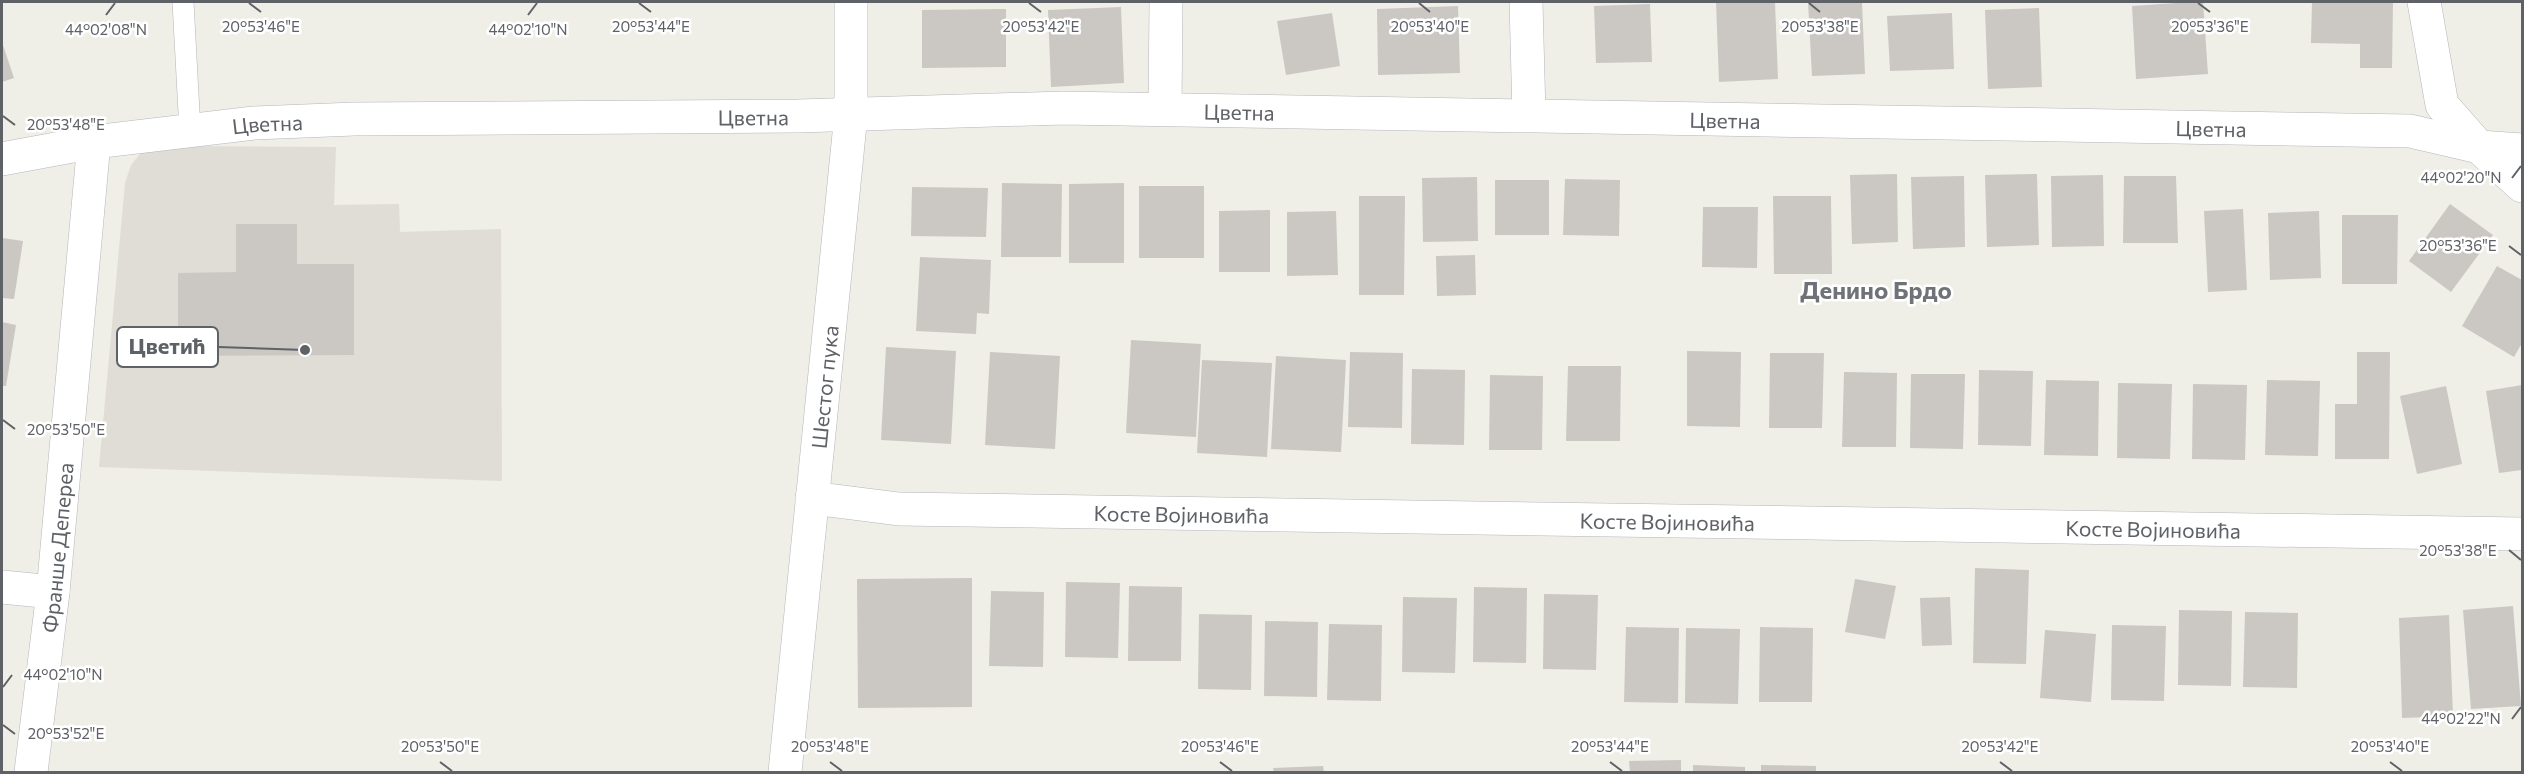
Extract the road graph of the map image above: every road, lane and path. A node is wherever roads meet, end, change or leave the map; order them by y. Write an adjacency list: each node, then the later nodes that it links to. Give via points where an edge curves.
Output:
1 (183, 2): 9 (lane)
2 (851, 2): 7 (street, Шестог пука)
3 (1166, 2): 6 (street)
4 (1526, 2): 8 (street)
5 (2424, 2): 11 (street, via 2442,105)
6 (1165, 109): 7 (street, Цветна); 8 (street, Цветна)
7 (851, 114): 9 (street, Цветна, via 354,119 254,123); 15 (street, Шестог пука)
8 (1530, 115): 11 (street, Цветна, via 2410,131)
9 (190, 131): 10 (street, Цветна)
10 (94, 142): 13 (street, Цветна); 18 (street, Франше Депереа)
11 (2479, 147): 12 (street, Цветна); 14 (street)
12 (2523, 150)
13 (2, 159)
14 (2523, 186)
15 (812, 498): 16 (street, Косте Војиновића, via 899,509); 20 (street, Шестог пука)
16 (2523, 534)
17 (2, 587): 18 (street)
18 (53, 592): 19 (street, Франше Депереа)
19 (31, 772)
20 (785, 772)

